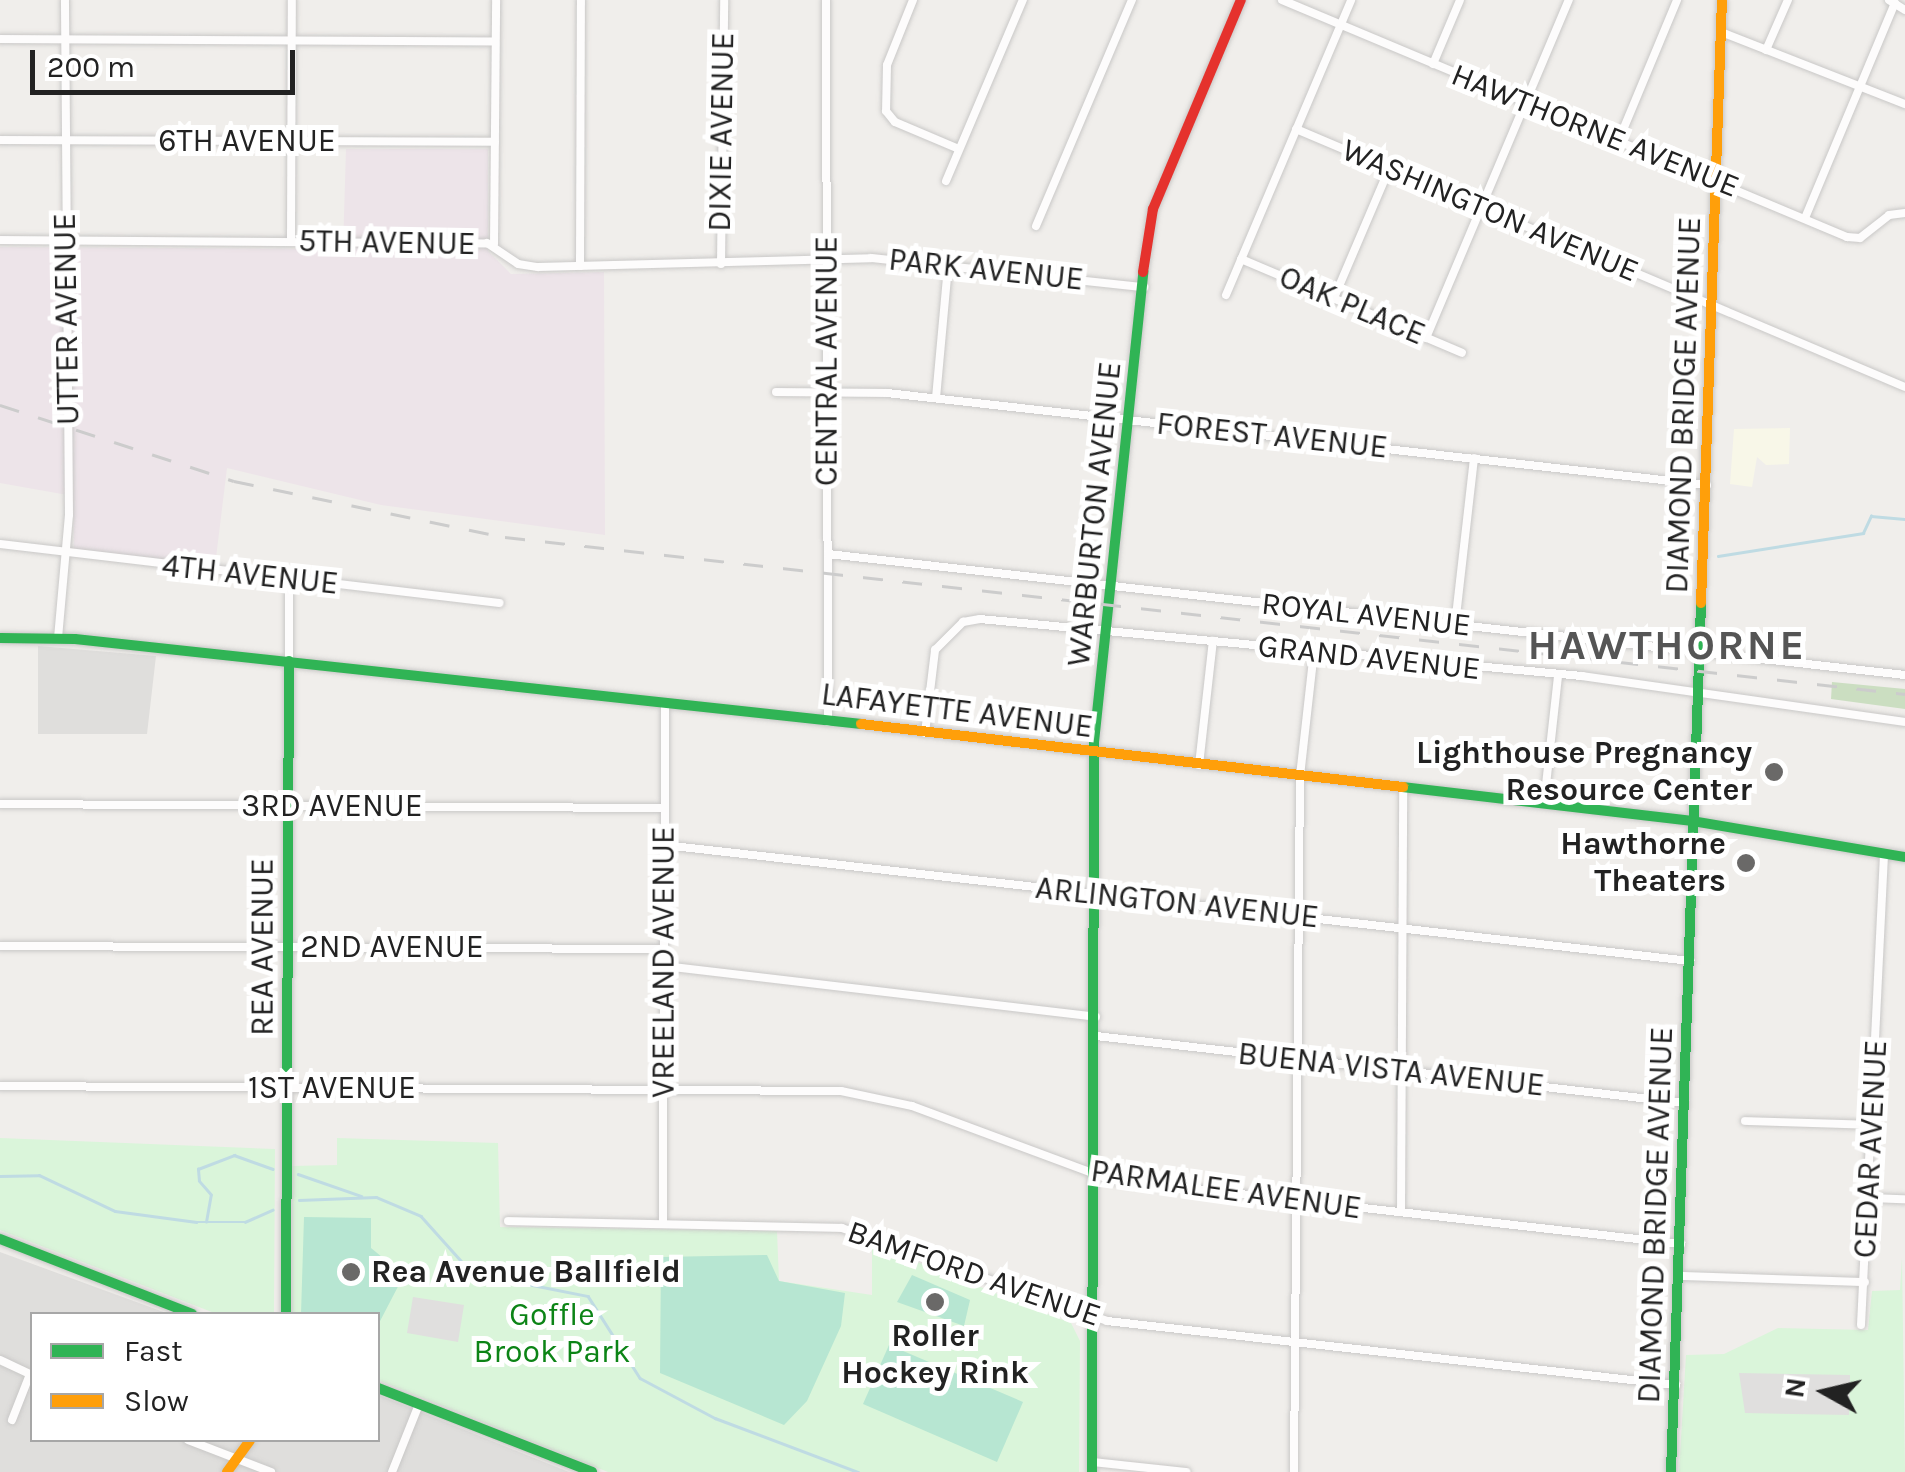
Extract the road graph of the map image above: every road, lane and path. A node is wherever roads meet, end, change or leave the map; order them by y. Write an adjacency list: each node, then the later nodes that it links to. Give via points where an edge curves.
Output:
1 (65, 0): 23 (street, UTTER AVENUE)
2 (292, 0): 24 (street)
3 (496, 0): 25 (street)
4 (581, 0): 52 (street)
5 (724, 0): 51 (street, DIXIE AVENUE)
6 (826, 0): 50 (street, CENTRAL AVENUE)
7 (913, 0): 37 (street, via 887,65 886,111 896,122)
8 (1023, 0): 37 (street)
9 (1132, 0): 44 (street)
10 (1241, 0): 54 (street, WARBURTON AVENUE, via 1148,223)
11 (1282, 0): 20 (street, HAWTHORNE AVENUE)
12 (1350, 0): 20 (street)
13 (1460, 0): 27 (street)
14 (1569, 0): 29 (street)
15 (1678, 0): 36 (street)
16 (1722, 0): 21 (street, DIAMOND BRIDGE AVENUE)
17 (1788, 0): 26 (street)
18 (1892, 2): 19 (street); 28 (street)
19 (1905, 10)
20 (1340, 24): 27 (street, HAWTHORNE AVENUE); 31 (street)
21 (1721, 32): 26 (street); 40 (street, DIAMOND BRIDGE AVENUE)
22 (0, 40): 23 (street)
23 (65, 40): 24 (street); 33 (street, UTTER AVENUE)
24 (292, 41): 25 (street); 34 (street)
25 (495, 42): 35 (street)
26 (1766, 50): 28 (street)
27 (1433, 64): 29 (street, HAWTHORNE AVENUE)
28 (1860, 86): 30 (street); 43 (street)
29 (1526, 103): 36 (street, HAWTHORNE AVENUE); 41 (street)
30 (1905, 104)
31 (1296, 129): 38 (street, WASHINGTON AVENUE); 49 (street)
32 (0, 140): 33 (street, 6TH AVENUE)
33 (66, 140): 34 (street, 6TH AVENUE); 46 (street, UTTER AVENUE)
34 (292, 142): 35 (street, 6TH AVENUE); 47 (street)
35 (494, 142): 48 (street)
36 (1618, 142): 40 (street, HAWTHORNE AVENUE)
37 (959, 149): 39 (street)
38 (1389, 168): 41 (street, WASHINGTON AVENUE); 56 (street)
39 (946, 181)
40 (1716, 182): 43 (street, HAWTHORNE AVENUE); 57 (street, DIAMOND BRIDGE AVENUE)
41 (1481, 208): 57 (street, WASHINGTON AVENUE); 58 (street)
42 (1905, 213): 43 (street, HAWTHORNE AVENUE, via 1854,238)
43 (1805, 218)
44 (1036, 226)
45 (0, 240): 46 (street, 5TH AVENUE)
46 (66, 240): 47 (street, 5TH AVENUE); 69 (street, UTTER AVENUE)
47 (291, 242): 48 (street, 5TH AVENUE)
48 (494, 244): 52 (street, 5TH AVENUE, via 523,266)
49 (1241, 259): 55 (street); 56 (street, OAK PLACE)
50 (827, 260): 51 (street, 5TH AVENUE); 53 (street, PARK AVENUE); 62 (street, CENTRAL AVENUE)
51 (721, 264): 52 (street, 5TH AVENUE)
52 (580, 266)
53 (948, 266): 54 (street, PARK AVENUE); 63 (street)
54 (1144, 287): 64 (street, WARBURTON AVENUE)
55 (1226, 295)
56 (1334, 298): 58 (street, OAK PLACE)
57 (1712, 306): 60 (street, WASHINGTON AVENUE); 66 (street, DIAMOND BRIDGE AVENUE)
58 (1426, 338): 59 (street, OAK PLACE)
59 (1462, 353)
60 (1905, 387)
61 (776, 392): 62 (street, FOREST AVENUE)
62 (827, 392): 63 (street, FOREST AVENUE); 68 (street, CENTRAL AVENUE)
63 (936, 398): 64 (street, FOREST AVENUE)
64 (1130, 420): 65 (street, FOREST AVENUE); 71 (street, WARBURTON AVENUE)
65 (1474, 458): 66 (street, FOREST AVENUE); 73 (street)
66 (1707, 485): 79 (street, DIAMOND BRIDGE AVENUE)
67 (0, 544): 69 (street, 4TH AVENUE)
68 (828, 554): 71 (street, ROYAL AVENUE); 85 (street, CENTRAL AVENUE)
69 (69, 555): 70 (street, 4TH AVENUE); 76 (street, UTTER AVENUE)
70 (290, 580): 72 (street, 4TH AVENUE); 80 (street, REA AVENUE)
71 (1112, 586): 73 (street, ROYAL AVENUE); 74 (street, WARBURTON AVENUE)
72 (500, 602)
73 (1455, 625): 79 (street, ROYAL AVENUE)
74 (1107, 633): 77 (street, GRAND AVENUE); 87 (street, GRAND AVENUE, via 980,619 954,630 935,650); 88 (street, WARBURTON AVENUE)
75 (0, 638): 76 (street, LAFAYETTE AVENUE)
76 (58, 638): 80 (street, LAFAYETTE AVENUE)
77 (1213, 642): 78 (street, GRAND AVENUE); 89 (street)
78 (1314, 652): 82 (street, GRAND AVENUE); 90 (street)
79 (1698, 652): 81 (street, ROYAL AVENUE); 83 (street, DIAMOND BRIDGE AVENUE)
80 (289, 661): 84 (street, LAFAYETTE AVENUE); 94 (street, REA AVENUE)
81 (1905, 675)
82 (1558, 676): 83 (street, GRAND AVENUE); 93 (street)
83 (1696, 690): 86 (street, GRAND AVENUE); 96 (street, DIAMOND BRIDGE AVENUE)
84 (665, 702): 85 (street, LAFAYETTE AVENUE); 95 (street, VREELAND AVENUE)
85 (828, 722): 87 (street, LAFAYETTE AVENUE)
86 (1905, 722)
87 (925, 733): 88 (street, LAFAYETTE AVENUE)
88 (1096, 753): 89 (street, LAFAYETTE AVENUE); 100 (street, WARBURTON AVENUE)
89 (1200, 765): 90 (street, LAFAYETTE AVENUE)
90 (1300, 776): 91 (street, LAFAYETTE AVENUE); 101 (street)
91 (1404, 788): 93 (street, LAFAYETTE AVENUE); 102 (street)
92 (0, 804): 94 (street, 3RD AVENUE)
93 (1544, 804): 96 (street, LAFAYETTE AVENUE)
94 (288, 806): 95 (street, 3RD AVENUE); 104 (street, REA AVENUE)
95 (664, 808): 97 (street, VREELAND AVENUE)
96 (1692, 820): 98 (street, LAFAYETTE AVENUE); 106 (street, DIAMOND BRIDGE AVENUE)
97 (664, 845): 100 (street, ARLINGTON AVENUE); 105 (street, VREELAND AVENUE)
98 (1884, 854): 99 (street, LAFAYETTE AVENUE); 117 (street, CEDAR AVENUE)
99 (1905, 857)
100 (1097, 894): 101 (street, ARLINGTON AVENUE); 108 (street, WARBURTON AVENUE)
101 (1298, 917): 102 (street, ARLINGTON AVENUE); 110 (street)
102 (1402, 929): 106 (street, ARLINGTON AVENUE); 111 (street)
103 (0, 946): 104 (street, 2ND AVENUE)
104 (288, 947): 105 (street, 2ND AVENUE); 113 (street, REA AVENUE)
105 (664, 949): 107 (street, VREELAND AVENUE)
106 (1690, 961): 115 (street, DIAMOND BRIDGE AVENUE)
107 (664, 966): 108 (street); 114 (street, VREELAND AVENUE)
108 (1096, 1017): 109 (street, WARBURTON AVENUE)
109 (1096, 1036): 110 (street, BUENA VISTA AVENUE); 118 (street, WARBURTON AVENUE)
110 (1297, 1059): 111 (street, BUENA VISTA AVENUE); 121 (street)
111 (1402, 1071): 115 (street, BUENA VISTA AVENUE); 122 (street)
112 (0, 1086): 113 (street, 1ST AVENUE)
113 (287, 1088): 114 (street, 1ST AVENUE); 130 (street, REA AVENUE)
114 (663, 1090): 118 (street, PARMALEE AVENUE, via 878,1096); 124 (street, VREELAND AVENUE)
115 (1686, 1103): 126 (street, DIAMOND BRIDGE AVENUE)
116 (1745, 1121): 117 (street)
117 (1872, 1125): 119 (street, CEDAR AVENUE)
118 (1094, 1176): 121 (street, PARMALEE AVENUE); 131 (street, WARBURTON AVENUE)
119 (1869, 1198): 120 (street); 128 (street, CEDAR AVENUE)
120 (1905, 1199)
121 (1296, 1200): 122 (street, PARMALEE AVENUE); 133 (street)
122 (1401, 1212): 126 (street, PARMALEE AVENUE)
123 (508, 1222): 124 (street, BAMFORD AVENUE)
124 (663, 1222): 131 (street, BAMFORD AVENUE, via 860,1231)
125 (0, 1239): 129 (street)
126 (1681, 1244): 127 (street, DIAMOND BRIDGE AVENUE)
127 (1680, 1276): 128 (street); 137 (street, DIAMOND BRIDGE AVENUE)
128 (1865, 1282): 132 (street, CEDAR AVENUE)
129 (187, 1312)
130 (286, 1312)
131 (1094, 1318): 133 (street, BAMFORD AVENUE); 144 (street, WARBURTON AVENUE)
132 (1861, 1325)
133 (1295, 1342): 137 (street, BAMFORD AVENUE); 150 (street)
134 (0, 1360): 135 (street)
135 (30, 1374)
136 (30, 1376): 140 (street)
137 (1676, 1386): 151 (street, DIAMOND BRIDGE AVENUE)
138 (380, 1389): 139 (street)
139 (419, 1404): 147 (street); 148 (street)
140 (12, 1420)
141 (193, 1442): 143 (street)
142 (249, 1442): 143 (street)
143 (238, 1459): 145 (street); 146 (street)
144 (1092, 1467): 149 (street)
145 (227, 1472)
146 (271, 1472)
147 (392, 1472)
148 (592, 1472)
149 (1186, 1472)
150 (1294, 1472)
151 (1671, 1472)

